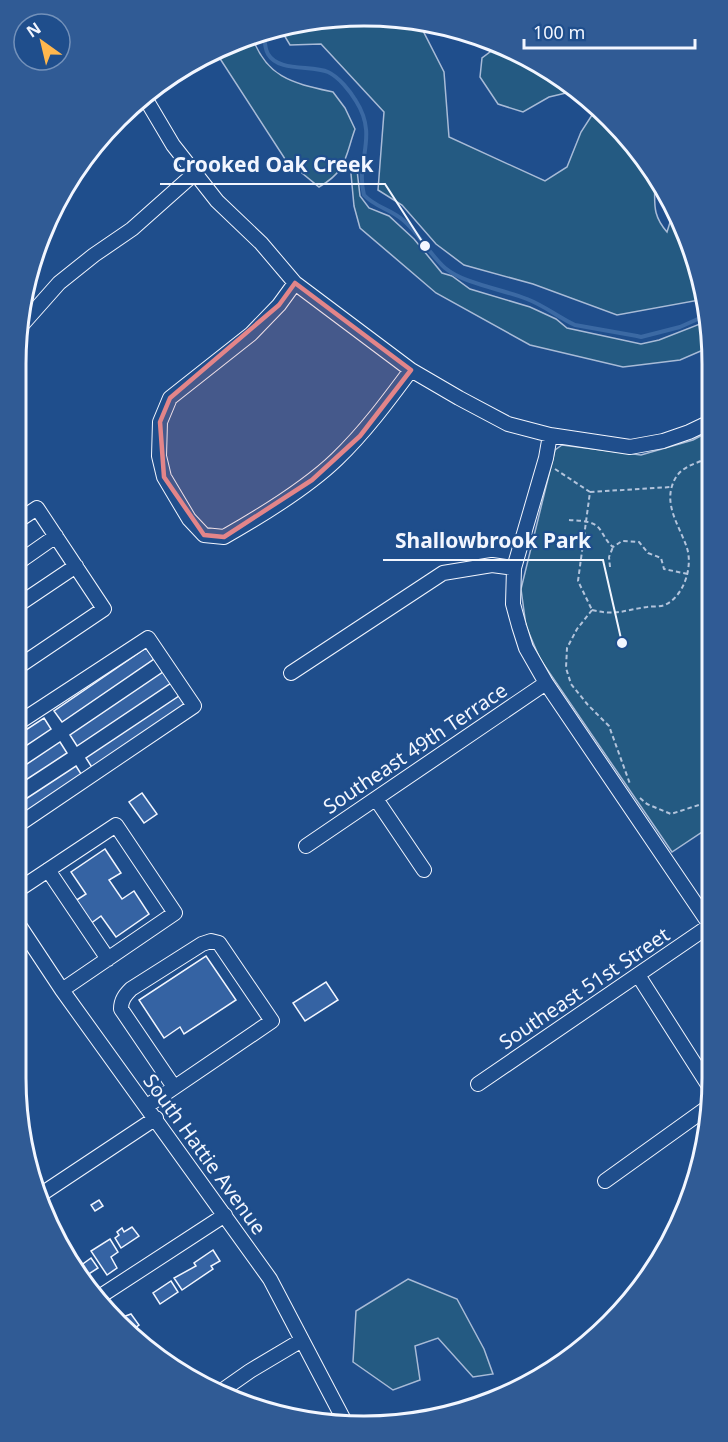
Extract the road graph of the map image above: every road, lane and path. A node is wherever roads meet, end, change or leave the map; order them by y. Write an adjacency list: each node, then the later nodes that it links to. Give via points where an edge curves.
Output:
1 (149, 103): 2 (street)
2 (195, 172): 3 (street, via 217,201); 4 (street, via 132,229 59,283)
3 (295, 283): 5 (street); 5 (street, via 251,334 170,398 160,422 159,456 164,477 189,519 204,535 224,537 312,480 360,436)
4 (28, 317)
5 (411, 370): 7 (street, via 508,424)
6 (702, 425): 7 (street, via 671,438 630,447)
7 (549, 435): 9 (street)
8 (702, 461): 10 (path, via 686,466)
9 (543, 466): 11 (path, via 557,469); 19 (street)
10 (671, 487): 11 (path); 20 (path, via 671,505 688,550)
11 (590, 492): 22 (path, via 578,581)
12 (26, 515): 14 (street, via 37,508)
13 (569, 520): 15 (path, via 598,526)
14 (56, 536): 16 (street); 17 (street)
15 (613, 547): 18 (path); 20 (path, via 635,540 648,553 661,558 664,569)
16 (26, 556)
17 (76, 566): 21 (street); 23 (street, via 104,609)
18 (610, 567)
19 (514, 568): 24 (street, via 492,565 443,573); 25 (street, via 513,604 519,626 526,648)
20 (688, 574): 22 (path, via 681,591 665,605 623,613)
21 (26, 600)
22 (592, 610): 28 (path, via 567,648 566,668 571,684 609,726 635,794 646,804 671,814)
23 (26, 662)
24 (291, 673)
25 (546, 683): 27 (street, Southeast 49th Terrace); 34 (street)
26 (26, 718): 29 (street, via 148,638 194,706)
27 (376, 799): 30 (street, Southeast 49th Terrace); 32 (street)
28 (702, 804)
29 (26, 820)
30 (306, 846)
31 (48, 870): 33 (street); 37 (street); 37 (street, via 116,825 175,913)
32 (424, 870)
33 (26, 885)
34 (702, 911)
35 (702, 930): 38 (street, Southeast 51st Street)
36 (26, 936): 39 (street, South Hattie Avenue)
37 (108, 959): 39 (street)
38 (638, 975): 40 (street); 41 (street, Southeast 51st Street)
39 (62, 990): 43 (street, South Hattie Avenue)
40 (702, 1075)
41 (478, 1084)
42 (174, 1087): 42 (street, via 272,1021 219,943 202,944 131,989 121,1003 121,1009); 43 (street)
43 (147, 1106): 45 (street, South Hattie Avenue)
44 (701, 1112): 46 (street)
45 (156, 1118): 47 (street); 48 (street, South Hattie Avenue)
46 (605, 1181)
47 (44, 1188)
48 (225, 1215): 49 (street); 50 (street, South Hattie Avenue, via 270,1279)
49 (104, 1294)
50 (302, 1340): 51 (street); 52 (street, South Hattie Avenue)
51 (226, 1388)
52 (342, 1416)

